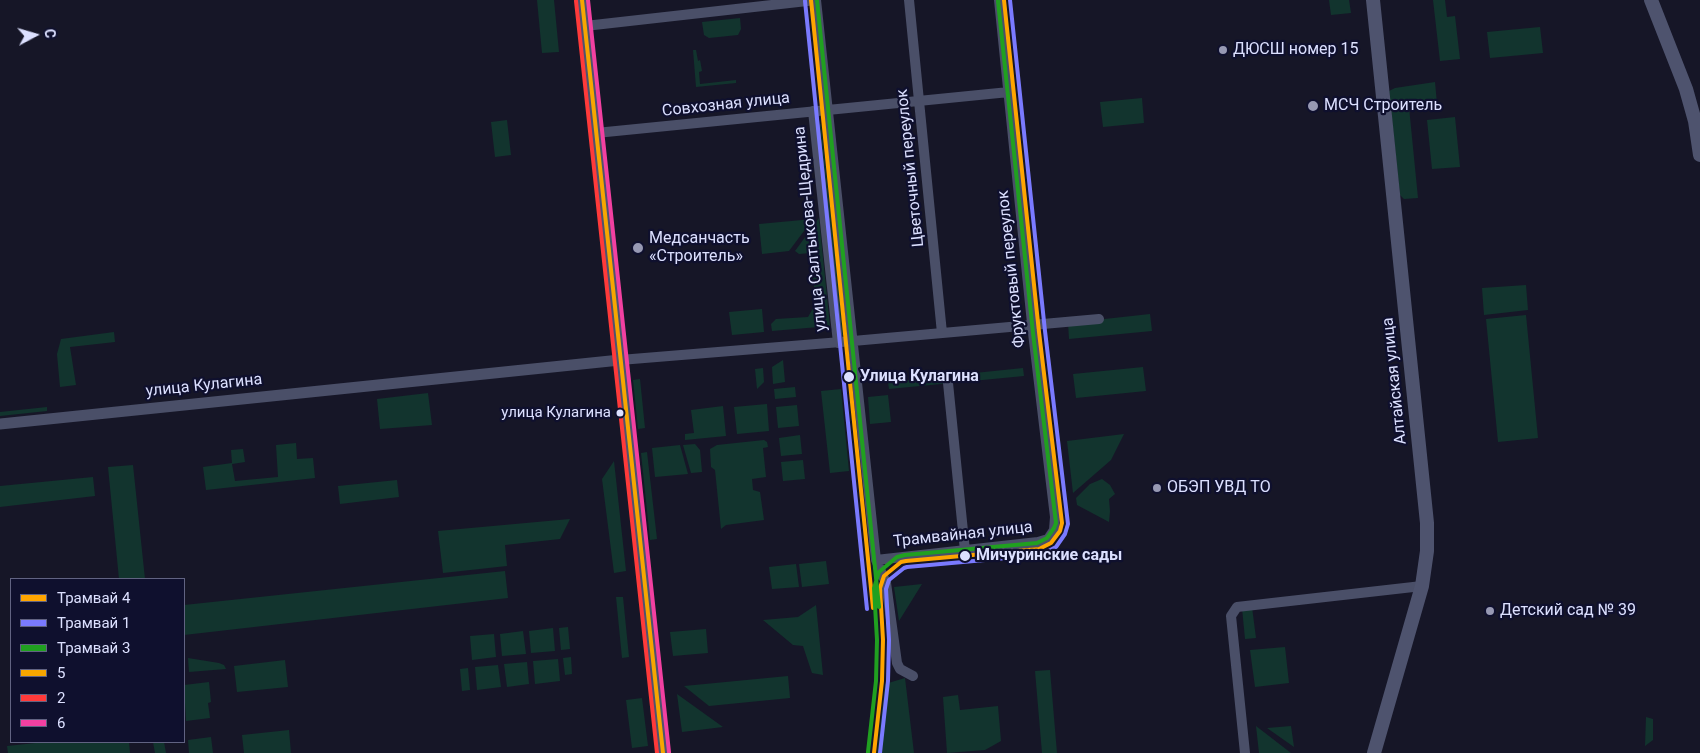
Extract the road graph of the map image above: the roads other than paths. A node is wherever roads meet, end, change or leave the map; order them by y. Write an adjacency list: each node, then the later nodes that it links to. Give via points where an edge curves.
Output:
1 (582, 0): 7 (main road)
2 (816, 0): 7 (street); 10 (street, улица Салтыкова-Щедрина)
3 (909, 0): 9 (street, Цветочный переулок)
4 (999, 0): 8 (street, Фруктовый переулок)
5 (1373, 0): 25 (main road, Алтайская улица, via 1426,514 1427,551)
6 (1651, 0): 13 (main road, via 1686,89)
7 (585, 26): 12 (main road)
8 (1008, 92): 9 (street, Совхозная улица); 15 (street, Фруктовый переулок)
9 (919, 101): 10 (street, Совхозная улица); 16 (street, Цветочный переулок)
10 (828, 110): 11 (street, Совхозная улица); 17 (street, улица Салтыкова-Щедрина)
11 (813, 112): 12 (street, Совхозная улица); 18 (street, улица Салтыкова-Щедрина)
12 (596, 133): 19 (main road)
13 (1700, 155)
14 (1100, 319): 15 (street, улица Кулагина)
15 (1033, 325): 16 (street, улица Кулагина); 22 (street, Фруктовый переулок, via 1055,517)
16 (942, 332): 17 (street, улица Кулагина)
17 (853, 342): 18 (street, улица Кулагина); 24 (street, улица Салтыкова-Щедрина)
18 (838, 343): 19 (street, улица Кулагина)
19 (620, 360): 21 (street, улица Кулагина); 27 (main road)
20 (948, 383): 23 (street)
21 (0, 424)
22 (1052, 534): 23 (street, Трамвайная улица, via 1038,542)
23 (964, 551): 24 (street, Трамвайная улица)
24 (876, 560): 26 (street, улица Салтыкова-Щедрина, via 886,583 897,663 900,669)
25 (1422, 586): 28 (street, via 1237,607 1231,616); 29 (main road, Алтайская улица)
26 (913, 676)
27 (663, 753)
28 (1245, 753)
29 (1374, 753)

